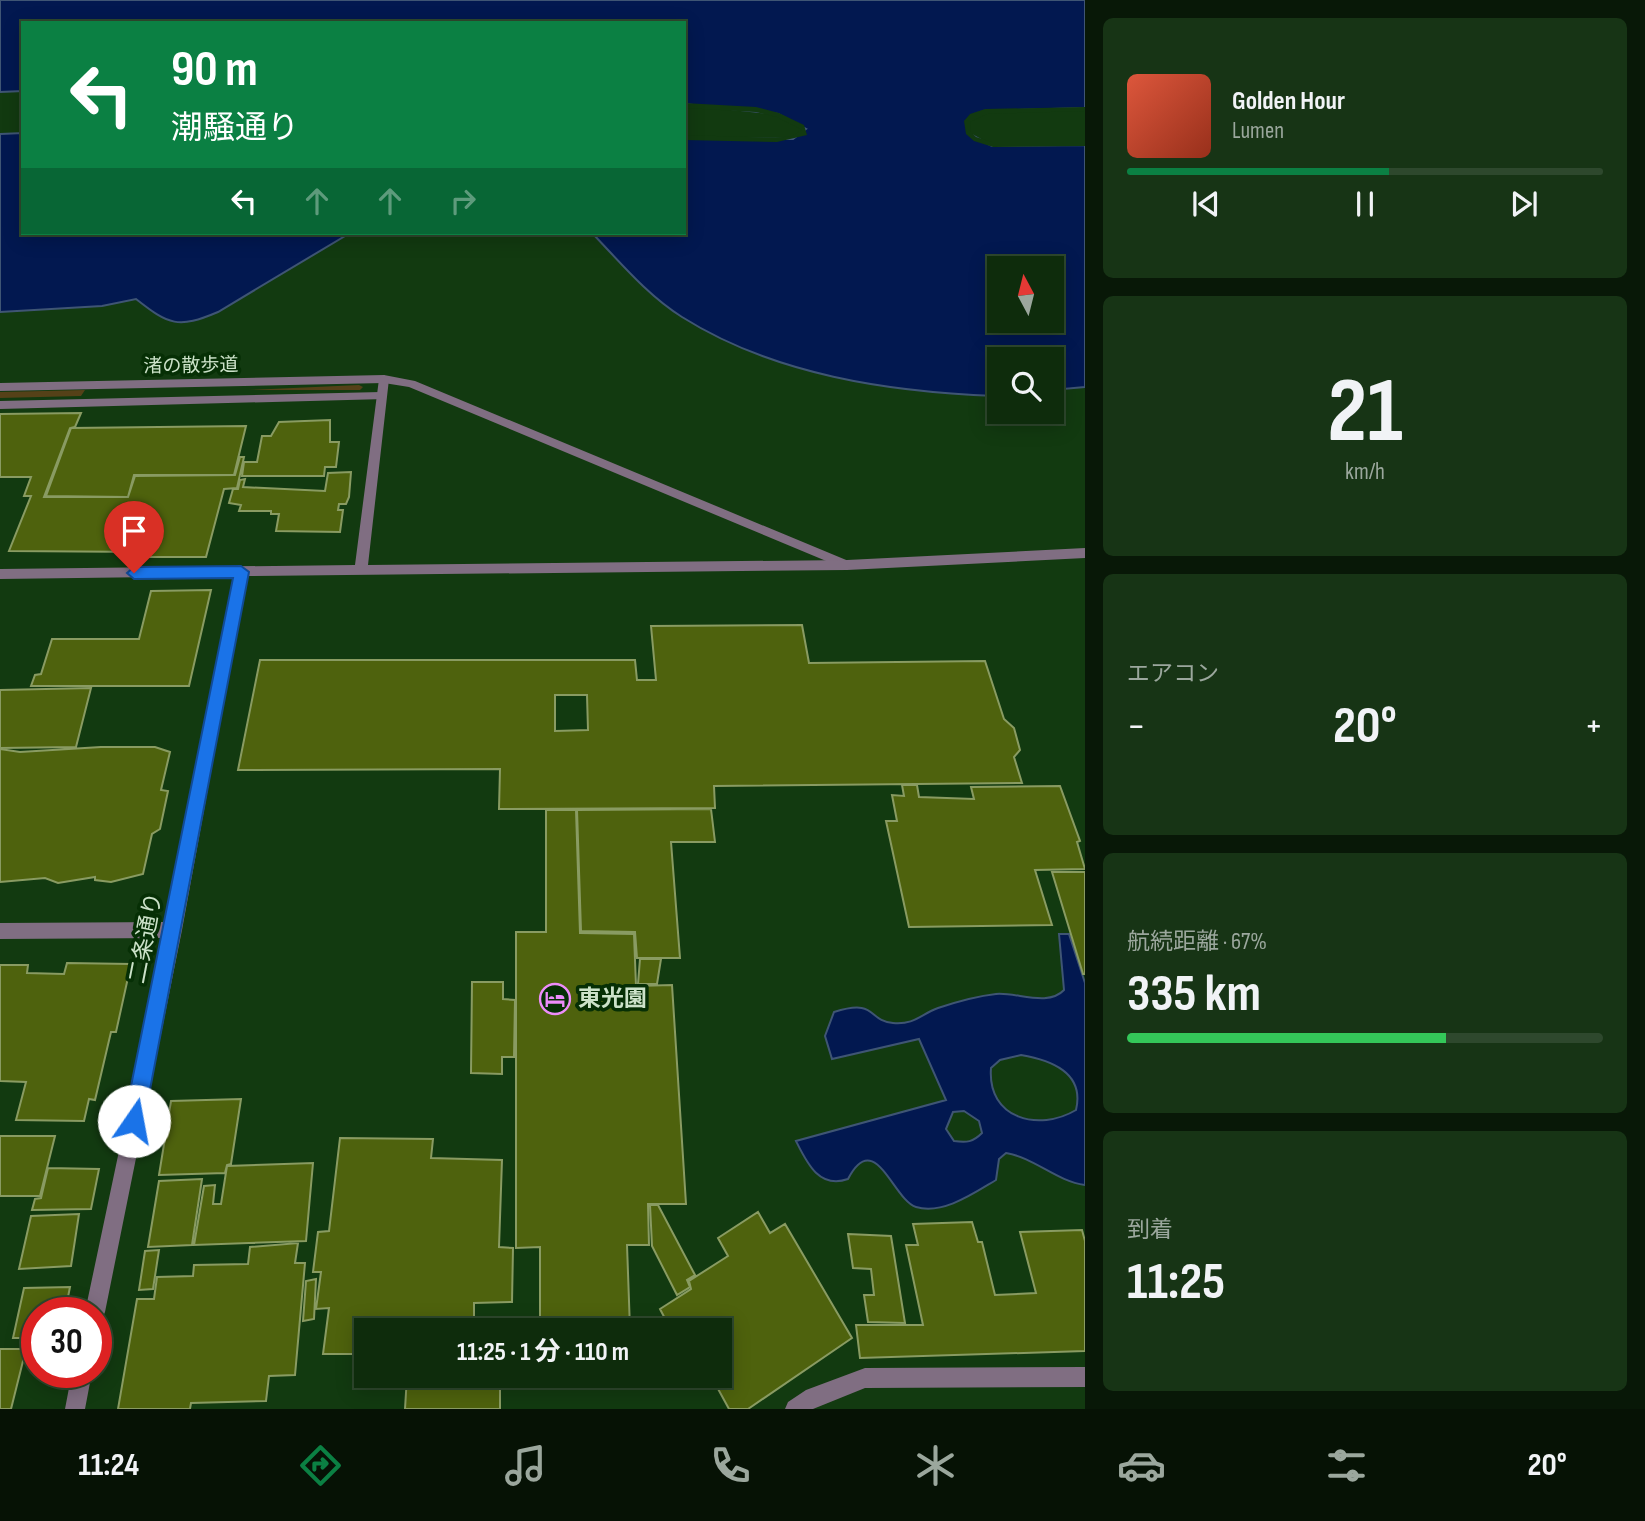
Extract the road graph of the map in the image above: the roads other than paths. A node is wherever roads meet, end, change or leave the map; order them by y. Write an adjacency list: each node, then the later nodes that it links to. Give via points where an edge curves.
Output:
1 (384, 379): 2 (street, 渚の散歩道); 5 (street); 10 (street, 渚の散歩道, via 411,384 559,443)
2 (230, 383): 3 (street, 渚の散歩道); 6 (street)
3 (123, 385): 4 (street, 渚の散歩道); 7 (street)
4 (0, 387)
5 (381, 396): 6 (street); 11 (street)
6 (225, 400): 7 (street)
7 (117, 402): 8 (street)
8 (0, 405)
9 (1085, 554): 10 (street)
10 (847, 565): 11 (street)
11 (361, 571): 12 (street)
12 (241, 572): 13 (street); 14 (street, 二条通り)
13 (0, 574)
14 (173, 930): 15 (street); 16 (street, 二条通り)
15 (0, 931)
16 (98, 1297)
17 (1085, 1377): 20 (street, via 865,1377)
18 (79, 1388): 19 (street)
19 (75, 1409)
20 (795, 1409)

